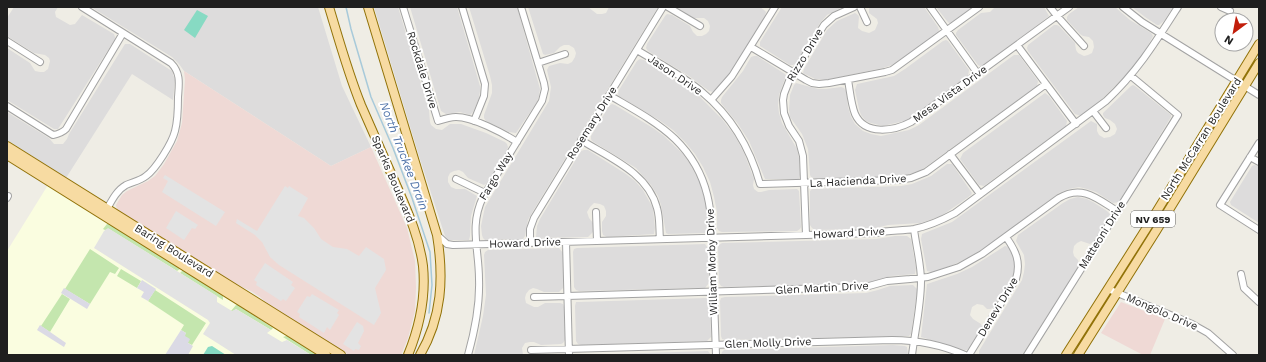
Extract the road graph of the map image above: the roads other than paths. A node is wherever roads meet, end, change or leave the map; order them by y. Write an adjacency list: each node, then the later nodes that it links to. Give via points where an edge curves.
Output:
1 (82, 7): 24 (street)
2 (329, 7): 92 (main road, Sparks Boulevard, via 352,81 411,219 420,250 423,266 423,300)
3 (368, 7): 69 (main road, Sparks Boulevard)
4 (403, 7): 48 (street, Rockdale Drive, via 438,121 456,117)
5 (462, 7): 48 (street, via 485,84 484,96)
6 (521, 7): 34 (street, Fargo Way)
7 (663, 7): 31 (street, Rosemary Drive)
8 (668, 7): 22 (street)
9 (854, 7): 36 (street, Rizzo Drive, via 834,16 824,25)
10 (860, 7): 21 (street)
11 (930, 7): 23 (street)
12 (979, 7): 23 (street)
13 (1050, 7): 20 (street)
14 (1069, 7): 20 (street, Mesa Vista Drive)
15 (1123, 7): 25 (street)
16 (1178, 7): 25 (street, Howard Drive)
17 (1221, 7): 19 (street)
18 (773, 8): 30 (street)
19 (1230, 11)
20 (1057, 16): 28 (street, Mesa Vista Drive); 29 (street)
21 (867, 22)
22 (700, 26)
23 (947, 31): 37 (street); 39 (street, via 892,70)
24 (123, 33): 46 (street, via 66,129 53,135); 65 (street, via 171,63 177,70 177,123 172,139 152,172 121,189)
25 (1161, 34): 38 (street, Howard Drive); 40 (street)
26 (7, 42): 33 (street)
27 (1259, 44): 40 (main road, North McCarran Boulevard / NV 659)
28 (1017, 45): 37 (street, Mesa Vista Drive); 41 (street)
29 (1084, 46)
30 (751, 47): 36 (street); 45 (street, via 732,76)
31 (637, 50): 43 (street, Rosemary Drive); 45 (street, Jason Drive, via 690,83)
32 (565, 54): 34 (street)
33 (40, 62)
34 (538, 63): 52 (street, Fargo Way, via 544,83 544,95)
35 (1259, 63): 42 (main road, North McCarran Boulevard / NV 659)
36 (794, 73): 39 (street, via 819,84); 60 (street, Rizzo Drive, via 786,87 783,107 786,120 802,148)
37 (978, 74): 39 (street, Mesa Vista Drive, via 911,122 882,130 866,126 858,119)
38 (1131, 76): 47 (street, Howard Drive); 64 (street, Matteoni Drive, via 1178,115)
39 (848, 80)
40 (1237, 81): 42 (street); 80 (main road, North McCarran Boulevard / NV 659)
41 (1046, 84): 49 (street); 55 (street, La Hacienda Drive)
42 (1245, 86): 44 (street); 82 (main road, North McCarran Boulevard / NV 659)
43 (609, 95): 51 (street, Rosemary Drive); 72 (street, William Morby Drive, via 666,131 690,156 707,190 712,216)
44 (1259, 95)
45 (711, 100): 61 (street, Jason Drive, via 738,134 751,158)
46 (7, 106)
47 (1093, 111): 49 (street, Howard Drive); 50 (street)
48 (474, 122): 52 (street, Rockdale Drive)
49 (1076, 124): 63 (street, Howard Drive)
50 (1106, 128)
51 (581, 140): 73 (street, via 635,174 646,186 655,201); 76 (street, Rosemary Drive, via 534,218 530,229)
52 (517, 142): 62 (street, Fargo Way)
53 (1259, 143): 57 (street)
54 (7, 146): 65 (main road, Baring Boulevard)
55 (950, 154): 60 (street, La Hacienda Drive, via 926,172 904,180); 63 (street)
56 (7, 155): 65 (main road, Baring Boulevard)
57 (1250, 157): 58 (street); 68 (street, via 1220,205)
58 (1259, 162)
59 (456, 179): 62 (street)
60 (804, 183): 61 (street, La Hacienda Drive); 70 (street, Rizzo Drive)
61 (760, 184)
62 (485, 193): 77 (street, Fargo Way, via 476,214)
63 (980, 194): 67 (street, Howard Drive, via 945,218)
64 (1117, 211): 71 (street, Glen Martin Drive, via 1092,195 1081,192 1069,193); 99 (street, Matteoni Drive)
65 (105, 212): 90 (main road, Baring Boulevard); 91 (main road, Baring Boulevard)
66 (596, 212): 74 (street)
67 (914, 229): 70 (street, Howard Drive); 79 (street)
68 (1259, 230)
69 (437, 235): 77 (street, Howard Drive, via 446,244 453,246); 93 (main road, Sparks Boulevard, via 441,271 438,308 431,334)
70 (806, 235): 72 (street, Howard Drive)
71 (1006, 237): 79 (street, Glen Martin Drive, via 959,267); 98 (street, Denevi Drive, via 1014,248 1018,260 1016,279)
72 (712, 238): 73 (street, Howard Drive); 81 (street, William Morby Drive)
73 (660, 239): 74 (street, Howard Drive)
74 (597, 241): 75 (street, Howard Drive)
75 (566, 242): 76 (street, Howard Drive); 83 (street)
76 (530, 243): 77 (street, Howard Drive)
77 (476, 245): 94 (street, Fargo Way, via 479,296 475,329)
78 (1241, 274): 85 (street, via 1244,288)
79 (921, 278): 81 (street, Glen Martin Drive, via 860,287); 86 (street)
80 (1108, 289): 82 (street, Mongolo Drive); 100 (main road, North McCarran Boulevard / NV 659)
81 (714, 292): 83 (street, Glen Martin Drive); 87 (street, William Morby Drive)
82 (1117, 292): 101 (main road, North McCarran Boulevard / NV 659); 102 (street, Mongolo Drive, via 1192,324 1208,333)
83 (568, 296): 84 (street, Glen Martin Drive); 89 (street)
84 (534, 297)
85 (1259, 302)
86 (914, 342): 87 (street, Glen Molly Drive, via 892,340); 96 (street); 97 (street, Glen Molly Drive, via 942,347)
87 (715, 345): 89 (street, Glen Molly Drive); 95 (street, William Morby Drive)
88 (531, 350): 89 (street, Glen Molly Drive)
89 (569, 352)
90 (326, 355)
91 (341, 355)
92 (408, 355)
93 (420, 355)
94 (468, 355)
95 (716, 355)
96 (912, 355)
97 (965, 355)
98 (969, 355)
99 (1027, 355)
100 (1066, 355)
101 (1078, 355)
102 (1233, 355)

